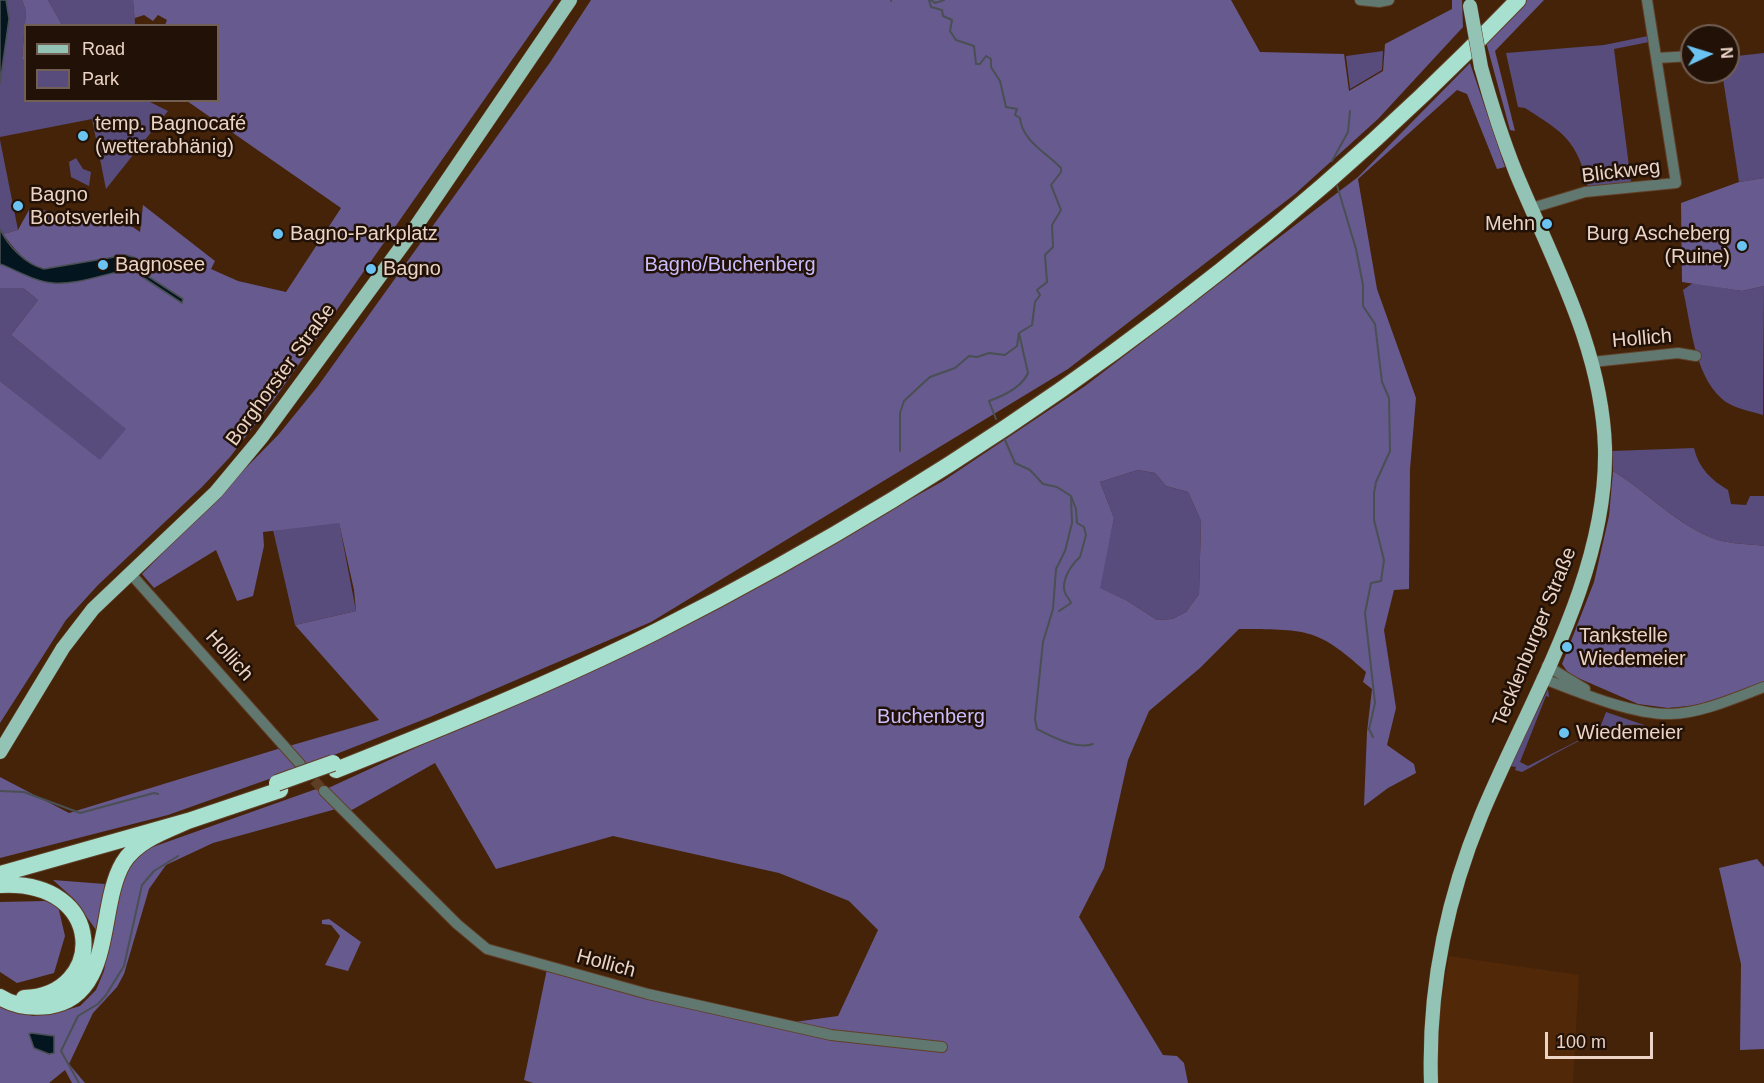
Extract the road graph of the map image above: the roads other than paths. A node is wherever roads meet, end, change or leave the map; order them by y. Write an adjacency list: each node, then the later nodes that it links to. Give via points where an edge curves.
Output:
1 (570, 0): 13 (main road, Borghorster Straße, via 410,235 261,438 216,492)
2 (1360, 0): 3 (street)
3 (1389, 0)
4 (1508, 0): 18 (highway, via 1357,146 1216,264 1074,375 880,499 653,626)
5 (1518, 0): 18 (highway, via 1363,152 1221,270 1078,380 873,511 665,627 495,705)
6 (1647, 0): 9 (street, Blickweg)
7 (1469, 3): 10 (main road, Tecklenburger Straße, bridge, via 1480,67 1496,120)
8 (1680, 57): 9 (street)
9 (1657, 58): 10 (street, Blickweg, via 1676,183 1585,192)
10 (1532, 208): 12 (main road, Tecklenburger Straße)
11 (1696, 356): 12 (street, Hollich, via 1678,353)
12 (1592, 362): 14 (main road, Tecklenburger Straße, via 1605,447 1596,538)
13 (130, 573): 16 (main road, Borghorster Straße, via 93,609 63,648); 17 (street, Hollich)
14 (1545, 672): 15 (street, via 1632,710 1673,714 1724,702); 27 (main road, Tecklenburger Straße, via 1481,816 1442,939 1429,1033)
15 (1764, 687)
16 (0, 752)
17 (300, 764)
18 (335, 766): 19 (highway, bridge)
19 (278, 787): 21 (highway); 22 (highway)
20 (324, 791): 26 (street, Hollich, via 487,949 648,994 831,1035)
21 (188, 821): 23 (highway); 25 (highway, via 155,835 123,862 112,887 99,955 85,986 66,1000 39,1007 25,1006)
22 (0, 866)
23 (0, 874)
24 (0, 885): 25 (highway, via 21,884 51,893 74,912 83,936 78,966 66,983 53,992 23,998)
25 (0, 995)
26 (942, 1047)
27 (1431, 1083)

